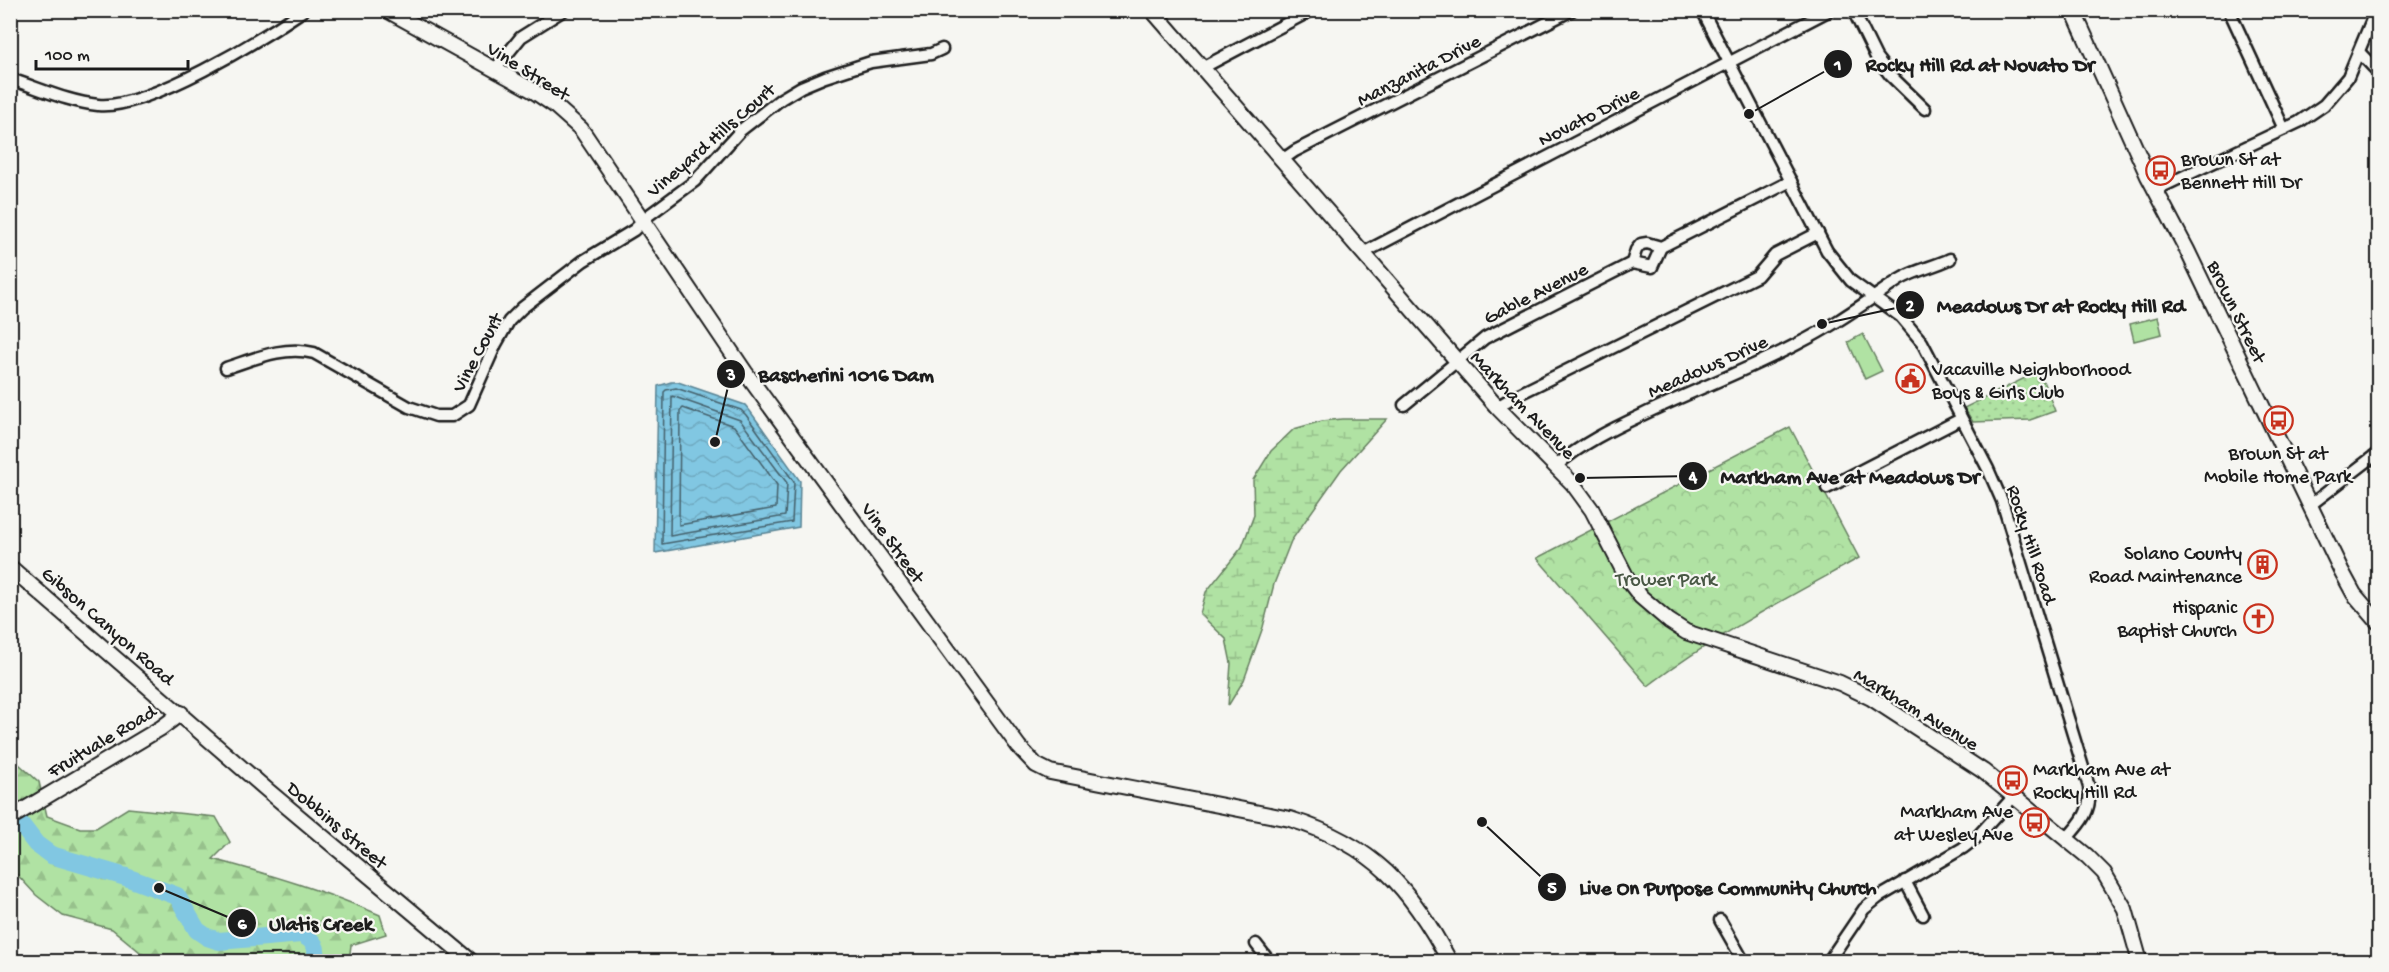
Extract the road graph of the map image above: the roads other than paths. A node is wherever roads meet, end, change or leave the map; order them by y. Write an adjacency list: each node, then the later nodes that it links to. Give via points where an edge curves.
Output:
1 (304, 10): 19 (street, via 213,65 141,98 100,105 39,91)
2 (387, 10): 16 (street, Vine Street)
3 (564, 10): 16 (street, via 522,37)
4 (1152, 10): 17 (street, Markham Avenue)
5 (1312, 10): 17 (street)
6 (1572, 10): 22 (street, Manzanita Drive)
7 (1702, 10): 15 (street, Rocky Hill Road)
8 (1830, 10): 15 (street, Novato Drive)
9 (1853, 10): 20 (street, via 1876,57)
10 (2073, 10): 24 (street, Brown Street)
11 (2229, 10): 21 (street)
12 (2376, 10): 14 (street)
13 (942, 49): 25 (street, Vineyard Hills Court, via 871,62 801,87 741,130 704,173)
14 (2359, 52): 18 (street); 21 (street, via 2348,77 2324,105)
15 (1729, 63): 23 (street, Rocky Hill Road); 28 (street, Novato Drive)
16 (496, 68): 25 (street, Vine Street, via 554,105 581,129)
17 (1202, 68): 22 (street, Markham Avenue)
18 (2379, 72)
19 (10, 79)
20 (1925, 109)
21 (2284, 129): 24 (street)
22 (1282, 160): 28 (street, Markham Avenue)
23 (1791, 181): 26 (street, Rocky Hill Road); 27 (street, Gable Avenue)
24 (2155, 190): 40 (street, Brown Street)
25 (642, 222): 33 (street, Vine Court, via 583,261 509,321 470,405 452,416 436,416 409,407 302,350 284,351); 53 (street, Vine Street, via 745,372 1036,765 1050,772 1290,819 1339,838 1376,862 1403,888 1422,912)
26 (1818, 233): 31 (street, Rocky Hill Road, via 1844,274); 35 (street, via 1775,255 1757,276)
27 (1661, 248): 30 (street, Gable Avenue, via 1652,267); 30 (street, Gable Avenue, via 1641,244)
28 (1363, 253): 32 (street, Markham Avenue)
29 (1950, 259): 31 (street, Meadows Drive, via 1900,280)
30 (1632, 263): 32 (street, Gable Avenue, via 1485,338)
31 (1874, 298): 36 (street, Rocky Hill Road, via 1900,317 1922,342); 38 (street, Meadows Drive, via 1799,343 1609,430)
32 (1456, 361): 34 (street, Gable Avenue); 35 (street, Markham Avenue)
33 (226, 368)
34 (1404, 405)
35 (1497, 407): 38 (street, Markham Avenue)
36 (1961, 419): 39 (street); 46 (street, Rocky Hill Road, via 2002,501 2089,787 2088,812)
37 (2379, 453): 40 (street)
38 (1556, 466): 44 (street, Markham Avenue, via 1592,510 1628,580 1669,621 1702,639 1840,683 1870,698)
39 (1827, 488)
40 (2309, 506): 42 (street, Brown Street, via 2354,594)
41 (10, 567): 43 (street, Gibson Canyon Road)
42 (2379, 622)
43 (181, 713): 45 (street, Fruitvale Road); 51 (street, Dobbins Street)
44 (2015, 795): 46 (street, Markham Avenue); 47 (street, via 1963,848)
45 (10, 818)
46 (2067, 838): 56 (street, Markham Avenue, via 2104,873 2116,891)
47 (1905, 882): 48 (street); 55 (street, via 1864,909)
48 (1923, 915)
49 (1720, 920): 54 (street)
50 (1257, 944): 52 (street)
51 (472, 962)
52 (1270, 962)
53 (1450, 962)
54 (1744, 962)
55 (1828, 962)
56 (2140, 962)

